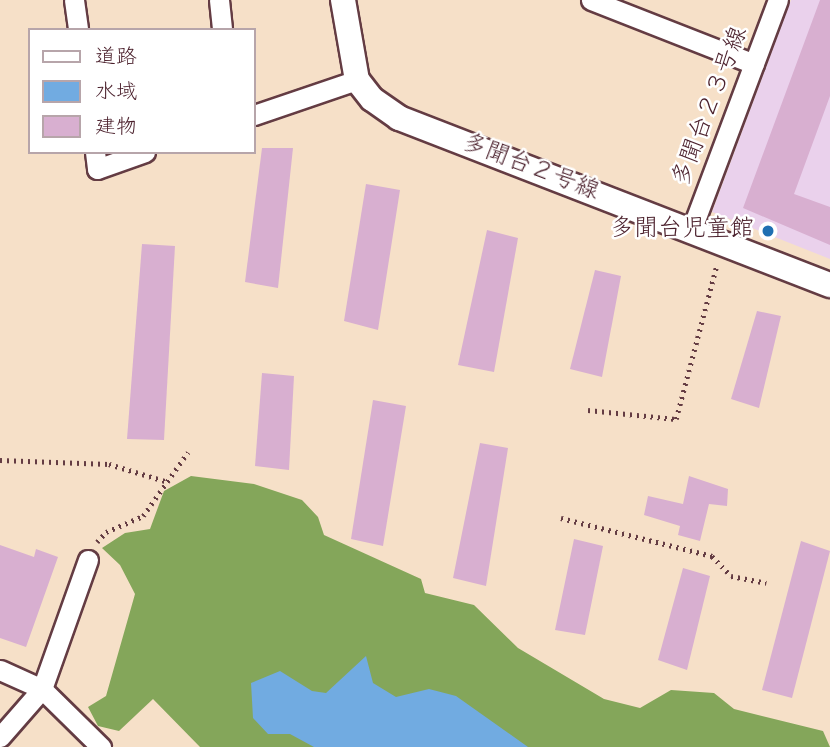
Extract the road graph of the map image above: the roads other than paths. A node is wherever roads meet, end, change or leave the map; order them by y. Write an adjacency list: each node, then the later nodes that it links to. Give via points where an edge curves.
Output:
1 (74, 0): 6 (street)
2 (219, 0): 7 (street)
3 (343, 0): 9 (street)
4 (591, 0): 8 (street)
5 (778, 0): 8 (street, 多聞台２３号線)
6 (78, 28)
7 (222, 28)
8 (754, 64): 13 (street, 多聞台２３号線)
9 (357, 80): 10 (street); 13 (street, 多聞台２号線, via 372,99 399,118)
10 (256, 114)
11 (94, 154): 12 (street, via 97,169)
12 (139, 154)
13 (691, 231): 14 (street, 多聞台２号線)
14 (830, 285)
15 (88, 560): 17 (street)
16 (0, 670): 17 (street)
17 (42, 689): 18 (street); 19 (street)
18 (0, 737)
19 (101, 747)

